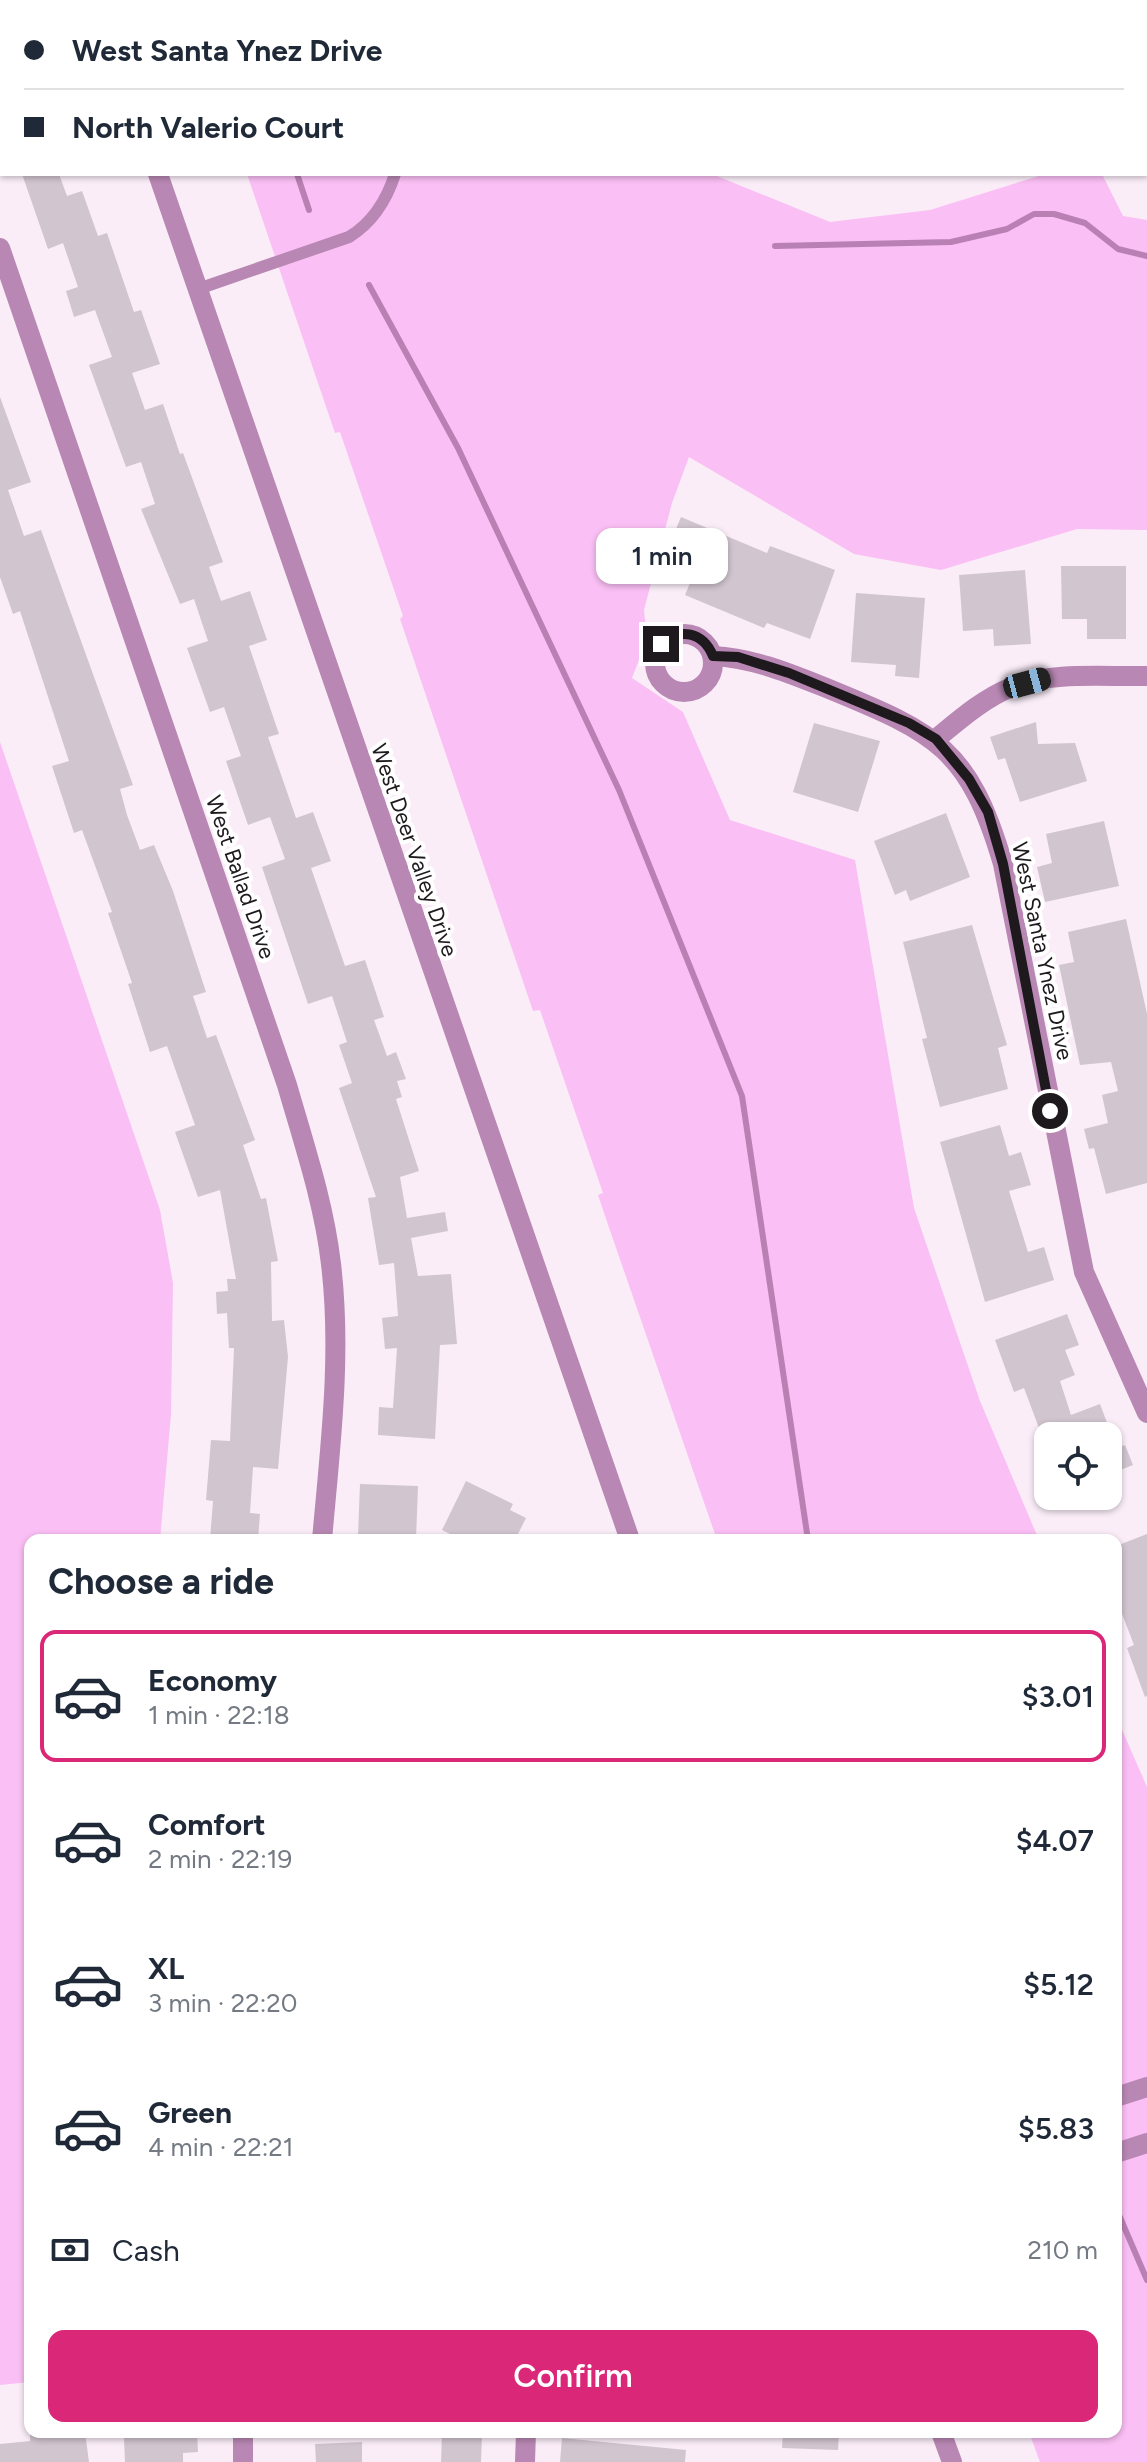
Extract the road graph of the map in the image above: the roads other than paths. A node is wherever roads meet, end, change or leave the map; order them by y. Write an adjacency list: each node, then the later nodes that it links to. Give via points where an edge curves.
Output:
1 (159, 176): 4 (street, West Deer Valley Drive)
2 (394, 176): 4 (lane, via 388,196 349,237)
3 (0, 248): 9 (street, West Ballad Drive, via 287,1085 316,1186 331,1264 337,1378)
4 (198, 289): 10 (street, West Deer Valley Drive)
5 (713, 656): 7 (street, via 738,657 789,673)
6 (1147, 676): 7 (street, via 1043,679 1012,687 977,706)
7 (936, 739): 8 (street, West Santa Ynez Drive, via 988,812 1003,864 1084,1272)
8 (1147, 1413)
9 (323, 1534)
10 (628, 1534)
11 (1142, 2088): 12 (street)
12 (1122, 2095)
13 (1147, 2143): 14 (street)
14 (1122, 2151)
15 (243, 2438): 18 (street)
16 (526, 2438): 19 (street)
17 (943, 2438): 20 (street)
18 (243, 2462)
19 (525, 2462)
20 (952, 2462)

